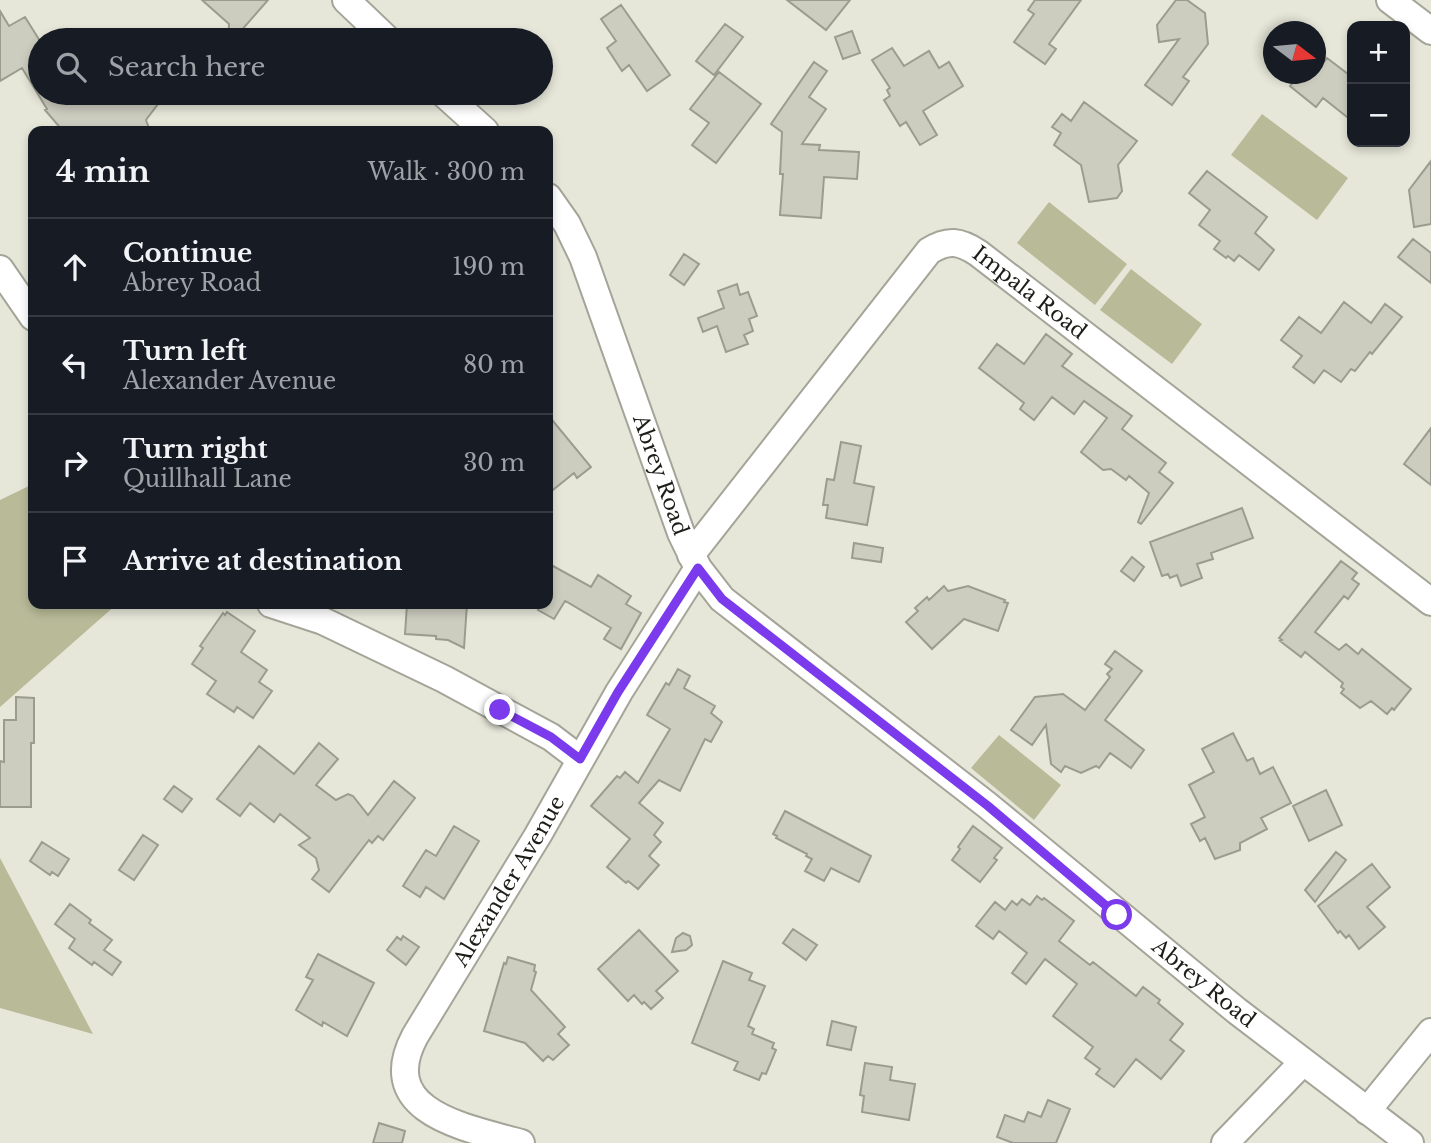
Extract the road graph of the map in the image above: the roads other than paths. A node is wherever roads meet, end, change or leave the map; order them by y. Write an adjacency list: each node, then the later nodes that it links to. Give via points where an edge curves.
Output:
1 (346, 0): 3 (street)
2 (1390, 0): 4 (street)
3 (375, 28)
4 (1431, 32)
5 (456, 105): 6 (street)
6 (479, 126)
7 (553, 204): 10 (street, Abrey Road, via 583,257 671,509)
8 (0, 269): 9 (street)
9 (28, 310)
10 (695, 561): 11 (street, Impala Road, via 929,251 954,241 978,253); 13 (street, Alexander Avenue); 15 (street, Abrey Road, via 731,607 988,806)
11 (1431, 602)
12 (286, 609): 13 (street, via 323,621 444,679 551,737)
13 (580, 759): 17 (street, Alexander Avenue, via 406,1056 408,1082 422,1108 453,1124)
14 (1431, 1032): 16 (street)
15 (1303, 1062): 16 (street, Abrey Road); 18 (street)
16 (1367, 1111): 19 (street, Abrey Road)
17 (520, 1143)
18 (1225, 1143)
19 (1410, 1143)

